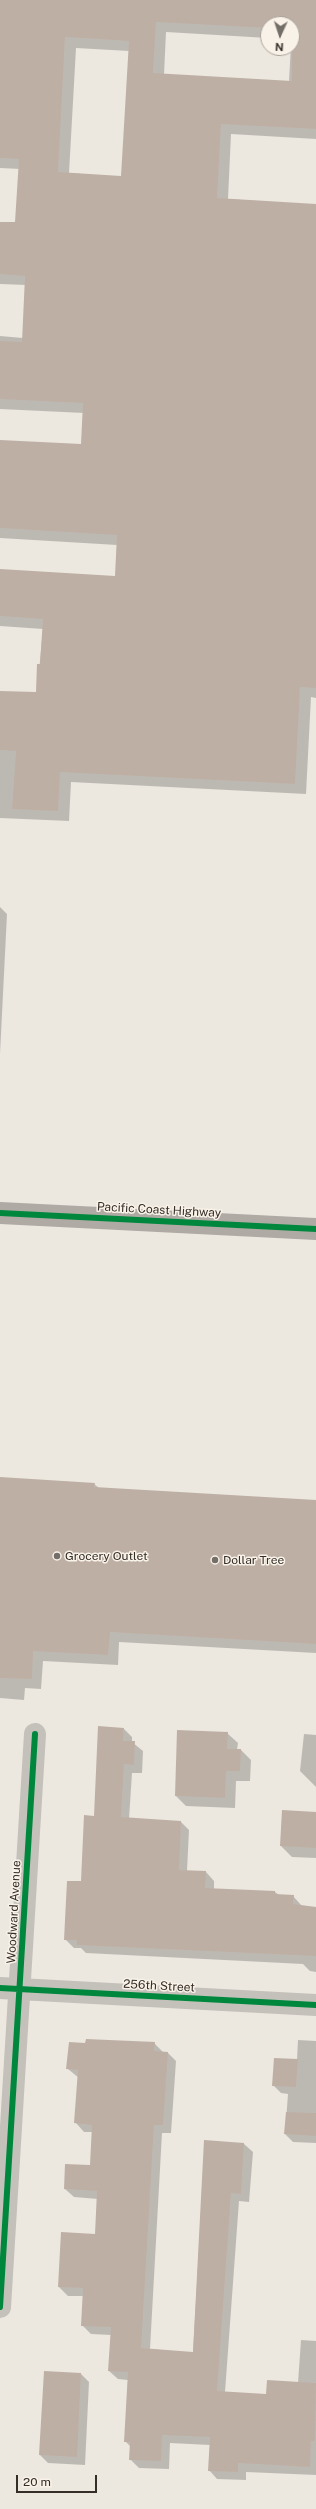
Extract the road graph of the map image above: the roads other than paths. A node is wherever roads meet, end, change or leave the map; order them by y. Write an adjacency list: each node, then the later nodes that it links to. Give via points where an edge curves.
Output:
1 (0, 1213): 2 (highway, Pacific Coast Highway)
2 (316, 1229)
3 (35, 1734): 4 (street, Woodward Avenue)
4 (10, 1989): 5 (street, 256th Street); 6 (street, Woodward Avenue)
5 (316, 2005)
6 (0, 2306)

